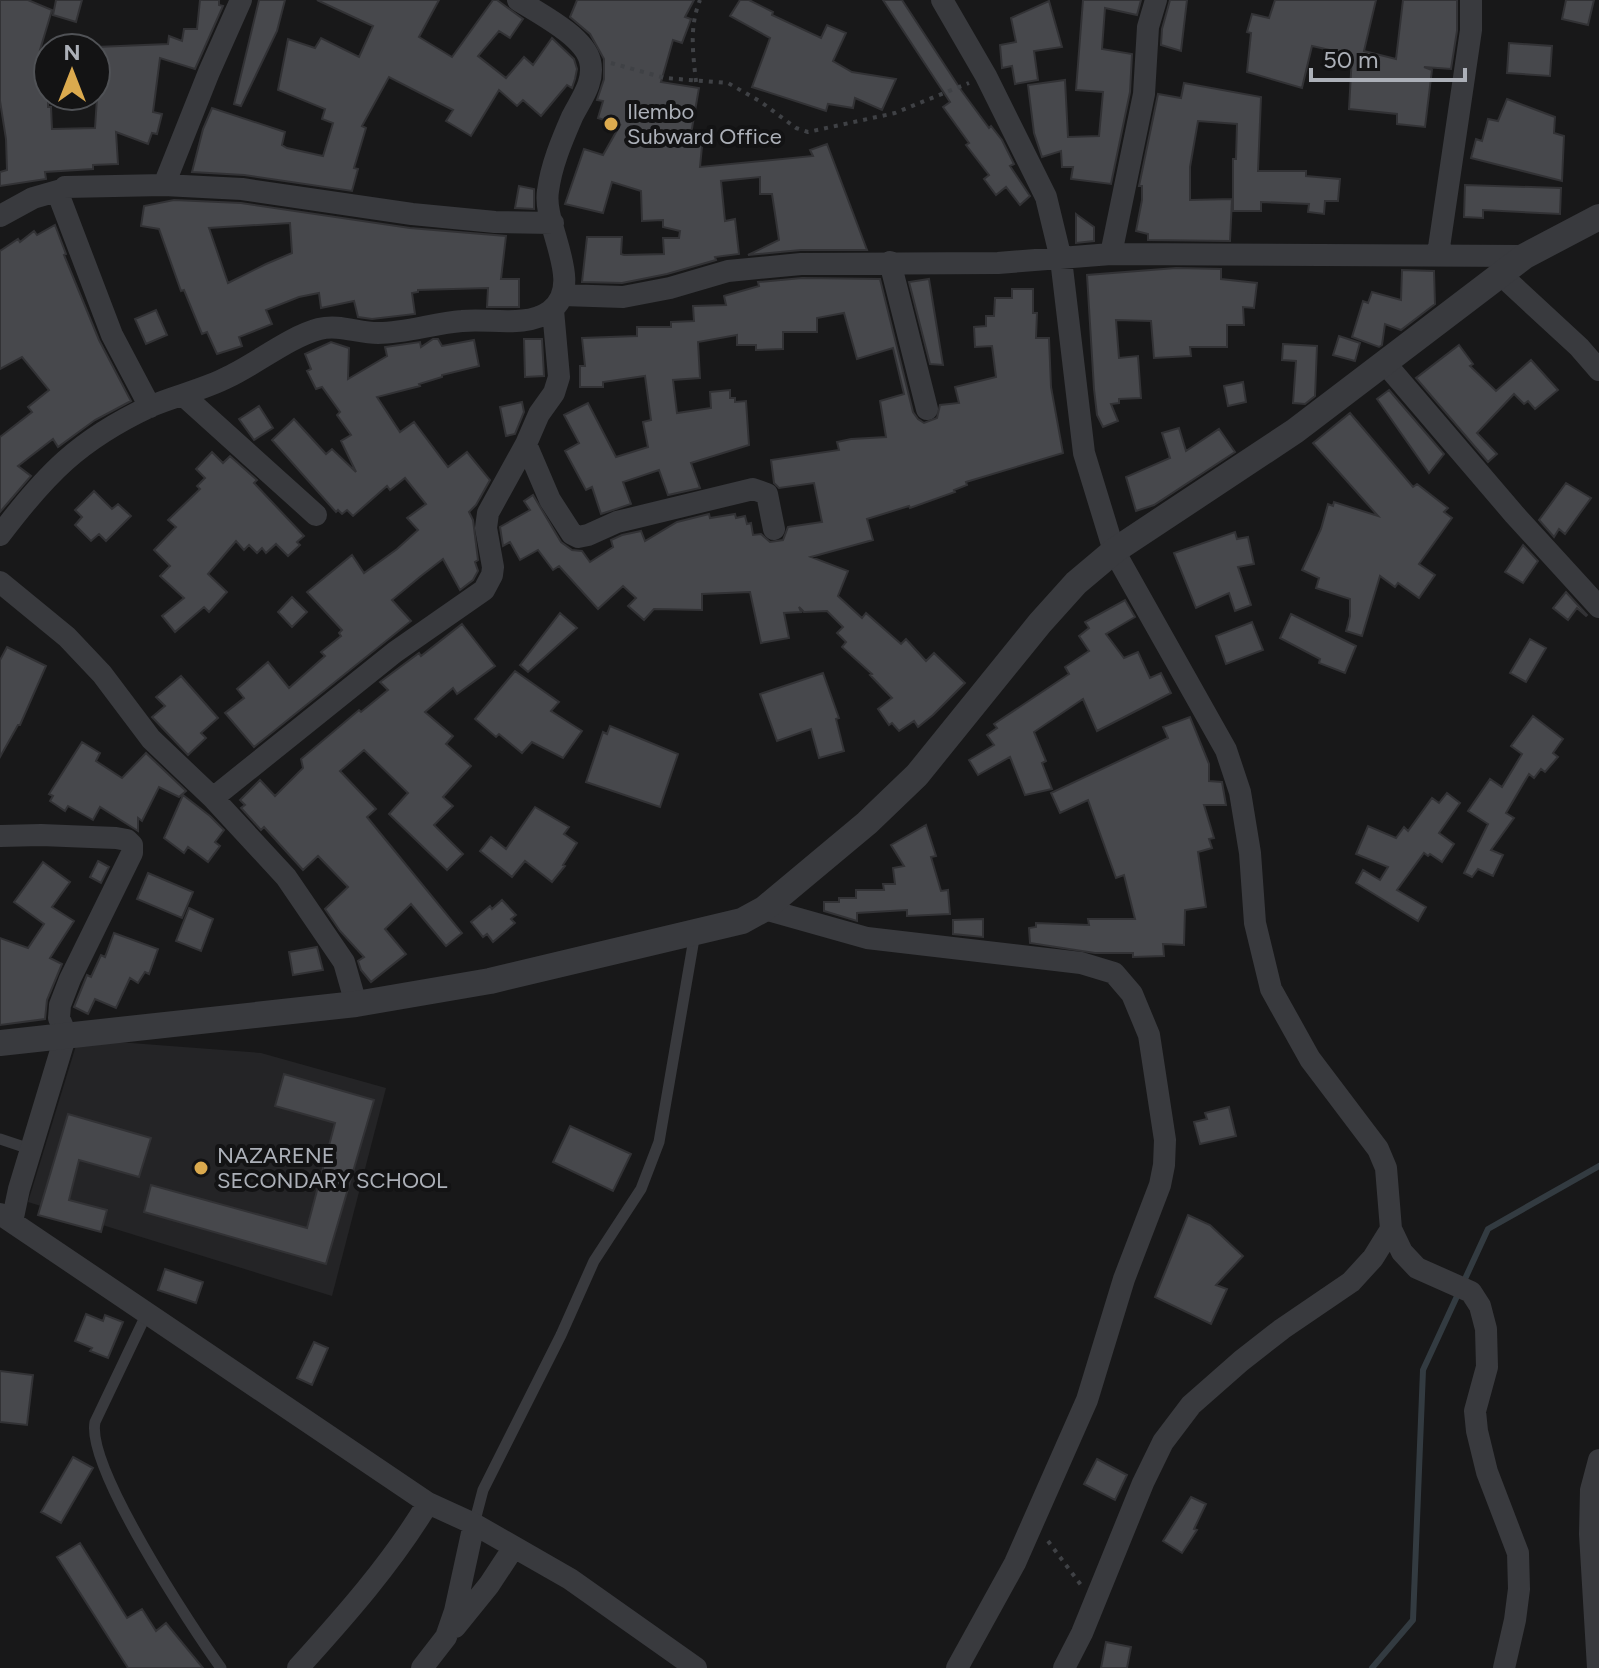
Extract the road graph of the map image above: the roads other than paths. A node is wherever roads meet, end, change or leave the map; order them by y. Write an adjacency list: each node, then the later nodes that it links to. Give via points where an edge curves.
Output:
1 (241, 0): 8 (street)
2 (518, 0): 7 (street)
3 (561, 0): 7 (street)
4 (942, 0): 16 (street, via 1046,197)
5 (1156, 0): 13 (street, via 1148,27 1144,94)
6 (1471, 0): 14 (street)
7 (552, 22): 12 (street, via 589,57 592,74 553,170 547,193)
8 (164, 185): 9 (street, via 71,185); 12 (street, via 242,189 412,214)
9 (61, 190): 10 (street); 23 (street, via 60,204 102,310)
10 (0, 216)
11 (1599, 217): 15 (street)
12 (553, 223): 19 (street, via 561,256)
13 (1111, 254): 14 (street); 16 (street)
14 (1438, 254): 15 (street)
15 (1525, 256): 18 (street)
16 (1061, 259): 17 (street); 29 (street, via 1084,453)
17 (890, 262): 19 (street, via 763,266 623,297); 24 (street)
18 (1500, 274): 20 (street); 21 (street)
19 (558, 302): 22 (street, via 540,317 462,320 393,332 319,329); 25 (street, via 559,377)
20 (1384, 362): 29 (street, via 1295,431); 31 (street)
21 (1599, 370)
22 (183, 395): 23 (street); 26 (street)
23 (150, 407): 28 (street, via 89,439 64,459)
24 (927, 409)
25 (526, 444): 27 (street, via 550,500 578,537 617,522 753,489 767,494); 32 (street, via 488,513 493,567 484,590 395,652)
26 (316, 515)
27 (774, 529)
28 (0, 535)
29 (1114, 551): 34 (street, via 1040,623 917,775); 42 (street, via 1226,750 1240,792 1255,923 1271,989 1310,1059 1378,1149 1386,1168)
30 (0, 582): 32 (street, via 67,637 151,739)
31 (1599, 607)
32 (213, 798): 36 (street, via 306,904 344,962)
33 (0, 836): 37 (street, via 106,837 132,845 60,1005)
34 (764, 909): 35 (street, via 742,921); 53 (street, via 867,938 1081,963 1114,973 1132,994 1149,1035 1165,1140 1160,1185 1087,1400 1030,1530)
35 (695, 933): 36 (street, via 490,981); 46 (lane, via 659,1142 641,1189 594,1261 483,1490)
36 (356, 1004): 37 (street)
37 (66, 1034): 38 (street); 40 (street)
38 (0, 1043)
39 (0, 1139): 40 (lane)
40 (30, 1149): 41 (street)
41 (6, 1218): 43 (street)
42 (1391, 1229): 54 (street, via 1351,1282 1272,1337 1191,1405 1163,1442); 55 (street, via 1407,1260 1471,1292 1486,1329 1487,1367 1475,1411 1477,1431 1518,1553 1519,1589)
43 (147, 1313): 45 (street); 49 (lane, via 93,1433 138,1537)
44 (1599, 1460): 56 (street, via 1591,1490 1590,1534)
45 (428, 1503): 46 (street); 50 (street, via 385,1565)
46 (474, 1524): 47 (street); 48 (street)
47 (514, 1547): 48 (street); 52 (street, via 570,1579)
48 (446, 1637): 51 (street)
49 (221, 1668)
50 (298, 1668)
51 (422, 1668)
52 (696, 1668)
53 (957, 1668)
54 (1064, 1668)
55 (1504, 1668)
56 (1598, 1668)

